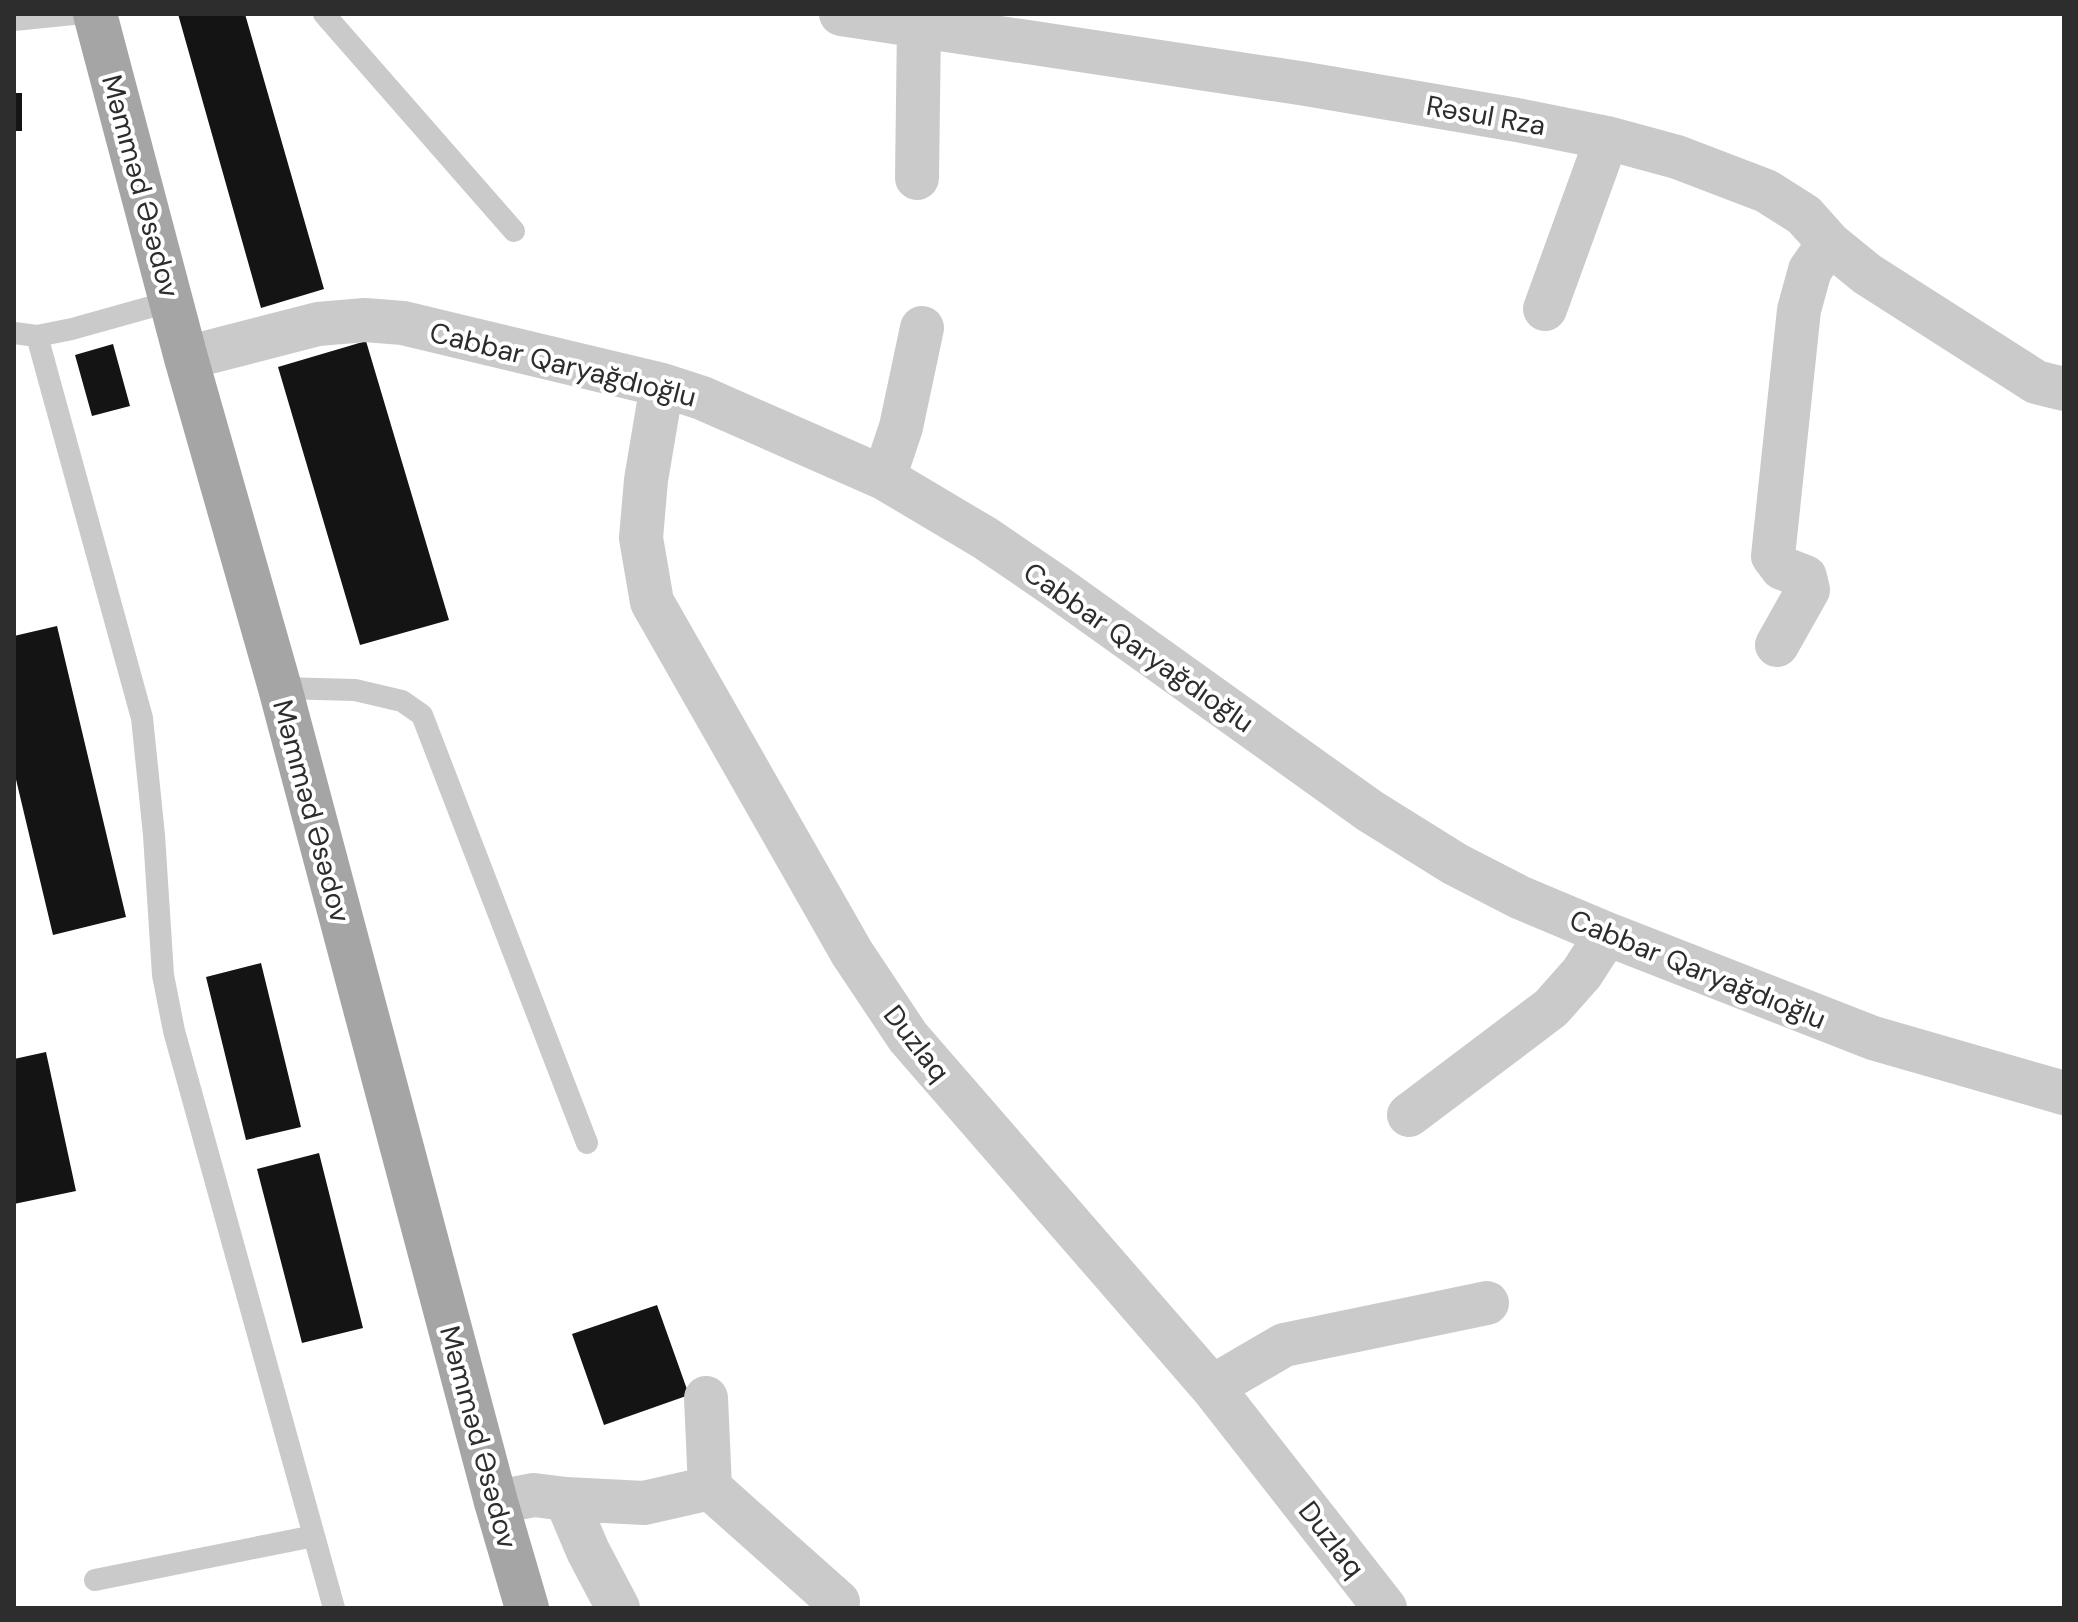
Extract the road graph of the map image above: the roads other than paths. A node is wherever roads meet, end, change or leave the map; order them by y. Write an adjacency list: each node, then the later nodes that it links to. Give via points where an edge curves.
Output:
1 (73, 14): 5 (lane)
2 (95, 14): 11 (main road, Məmməd Əsədov)
3 (324, 14): 9 (lane)
4 (841, 14): 6 (street, Rəsul Rza)
5 (14, 20)
6 (919, 25): 7 (street, Rəsul Rza, via 1306,84); 8 (street)
7 (1607, 138): 10 (street, Rəsul Rza, via 1677,157 1766,191 1804,215); 12 (street)
8 (917, 178)
9 (514, 231)
10 (1829, 243): 18 (street, Rəsul Rza, via 1867,274 2036,382); 20 (street, via 1810,270 1799,310 1773,556 1782,568 1805,577 1808,590)
11 (172, 301): 15 (lane); 16 (main road, Məmməd Əsədov)
12 (1545, 309)
13 (922, 328): 19 (street)
14 (14, 333): 15 (lane)
15 (37, 336): 32 (lane, via 142,718 163,975 174,1031)
16 (186, 358): 17 (street, Cabbar Qaryağdıoğlu, via 318,324 365,320 403,323); 21 (main road, Məmməd Əsədov)
17 (662, 385): 19 (street, Cabbar Qaryağdıoğlu); 27 (street, Duzlaq, via 641,538 652,602 852,953 908,1037)
18 (2064, 389)
19 (884, 478): 22 (street, Cabbar Qaryağdıoğlu, via 1054,585 1370,811 1455,864)
20 (1777, 645)
21 (280, 688): 25 (lane, via 355,690 402,701 422,715); 31 (main road, Məmməd Əsədov)
22 (1607, 934): 23 (street, Cabbar Qaryağdıoğlu, via 1873,1038); 24 (street, via 1551,1008)
23 (2064, 1093)
24 (1409, 1115)
25 (587, 1143)
26 (1487, 1303): 27 (street, via 1284,1345)
27 (1212, 1387): 38 (street, Duzlaq)
28 (706, 1398): 29 (street)
29 (710, 1488): 30 (street, via 644,1503); 34 (street)
30 (566, 1499): 31 (street, via 534,1495); 37 (street)
31 (496, 1502): 36 (main road, Məmməd Əsədov)
32 (314, 1536): 33 (lane); 35 (lane)
33 (95, 1580)
34 (838, 1602)
35 (334, 1608)
36 (527, 1608)
37 (618, 1608)
38 (1385, 1608)

